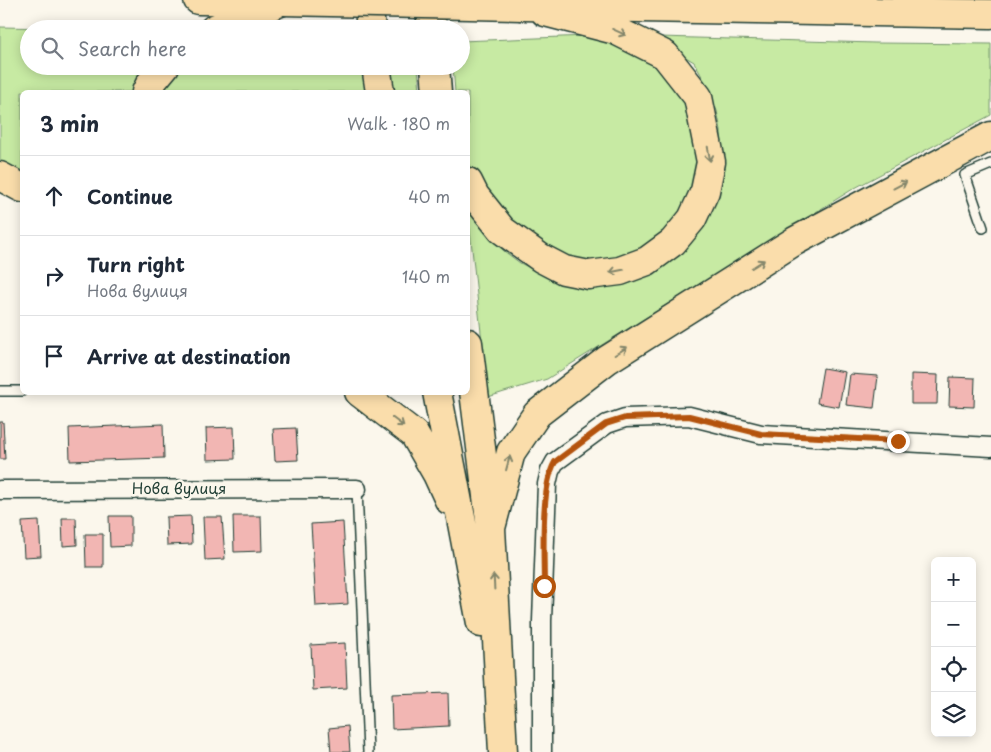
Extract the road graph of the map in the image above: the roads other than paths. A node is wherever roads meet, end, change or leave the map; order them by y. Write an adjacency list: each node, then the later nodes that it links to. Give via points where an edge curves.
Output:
1 (198, 0): 4 (main road)
2 (368, 0): 8 (main road)
3 (430, 0): 9 (main road)
4 (280, 1): 5 (main road, bridge); 7 (main road)
5 (529, 3): 6 (main road); 19 (main road, one-way to 19, via 615,30 665,55 698,97 711,162 705,191 692,219 673,242 647,261 620,271 589,275 564,270 502,230)
6 (991, 14)
7 (235, 20)
8 (371, 20)
9 (431, 20)
10 (157, 75): 13 (main road)
11 (377, 75): 14 (main road)
12 (436, 75): 15 (main road)
13 (147, 90)
14 (380, 90)
15 (437, 90)
16 (991, 136): 30 (main road, one-way to 16, via 511,452 537,414 607,360 795,241)
17 (991, 164): 21 (lane, via 965,175)
18 (0, 176): 20 (main road)
19 (470, 186)
20 (20, 187)
21 (983, 228)
22 (470, 359): 30 (main road)
23 (0, 391): 24 (lane)
24 (20, 391)
25 (363, 395): 31 (main road, one-way to 31, via 414,434 437,474)
26 (438, 395): 31 (main road)
27 (991, 447): 34 (street, via 761,434 689,416 625,418 606,424 555,462 547,484)
28 (357, 489): 29 (street, Нова вулиця); 33 (lane)
29 (0, 490)
30 (491, 528): 32 (main road, one-way to 30)
31 (466, 537): 32 (main road)
32 (502, 744)
33 (368, 752)
34 (542, 752)

